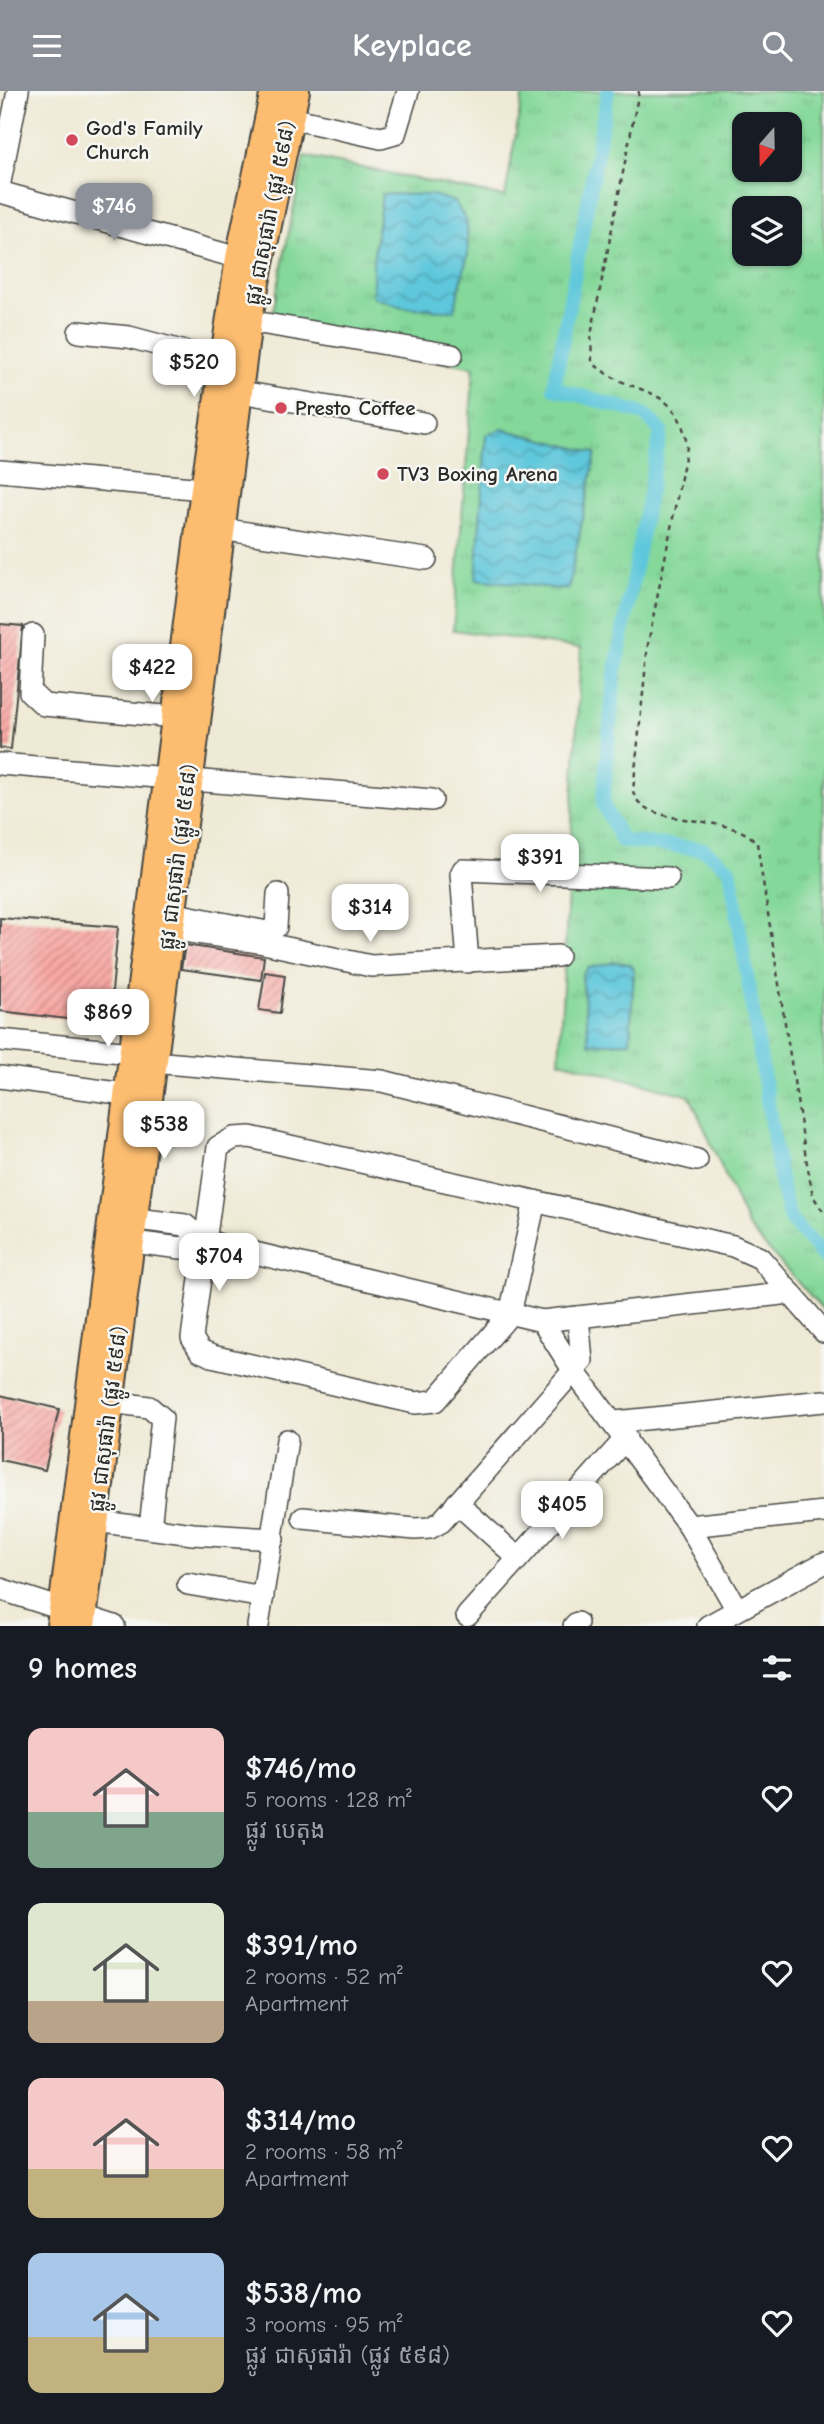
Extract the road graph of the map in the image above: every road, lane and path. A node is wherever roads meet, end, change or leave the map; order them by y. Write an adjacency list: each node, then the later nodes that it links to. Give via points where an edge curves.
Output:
1 (18, 91): 6 (street)
2 (296, 91): 5 (main road, ផ្លូវ ជាសុផារ៉ា (ផ្លូវ ៥៩៨))
3 (408, 91): 5 (street, via 395,134 381,138)
4 (639, 91): 37 (path, via 591,335 592,362 608,375 665,399 680,415 687,447 648,644 632,791 647,810 743,829 757,843 808,1171 813,1196)
5 (277, 107): 8 (main road, ផ្លូវ ជាសុផារ៉ា (ផ្លូវ ៥៩៨)); 9 (main road, ផ្លូវ ជាសុផារ៉ា (ផ្លូវ ៥៩៨))
6 (0, 182)
7 (0, 192): 8 (street)
8 (239, 258): 12 (main road, ផ្លូវ ជាសុផារ៉ា (ផ្លូវ ៥៩៨))
9 (248, 321): 11 (street); 13 (main road, ផ្លូវ ជាសុផារ៉ា (ផ្លូវ ៥៩៨))
10 (79, 332): 12 (street, via 128,337)
11 (452, 355)
12 (223, 362): 15 (main road, ផ្លូវ ជាសុផារ៉ា (ផ្លូវ ៥៩៨))
13 (240, 392): 14 (street); 15 (main road, ផ្លូវ ជាសុផារ៉ា (ផ្លូវ ៥៩៨))
14 (424, 423)
15 (221, 443): 17 (main road, ផ្លូវ ជាសុផារ៉ា (ផ្លូវ ៥៩៨)); 18 (main road, ផ្លូវ ជាសុផារ៉ា (ផ្លូវ ៥៩៨))
16 (0, 471): 17 (street)
17 (204, 489): 21 (main road, ផ្លូវ ជាសុផារ៉ា (ផ្លូវ ៥៩៨))
18 (220, 529): 19 (street); 23 (main road, ផ្លូវ ជាសុផារ៉ា (ផ្លូវ ៥៩៨))
19 (426, 559)
20 (33, 635): 21 (street, via 30,692 44,705)
21 (174, 717): 23 (main road, ផ្លូវ ជាសុផារ៉ា (ផ្លូវ ៥៩៨))
22 (0, 764): 23 (street)
23 (177, 779): 24 (street); 27 (main road, ផ្លូវ ជាសុផារ៉ា (ផ្លូវ ៥៩៨)); 30 (main road, ផ្លូវ ជាសុផារ៉ា (ផ្លូវ ៥៩៨))
24 (432, 800)
25 (667, 878): 29 (street, via 463,870)
26 (278, 894): 27 (street, via 276,927 267,932)
27 (170, 921): 29 (street, via 370,966); 30 (main road, ផ្លូវ ជាសុផារ៉ា (ផ្លូវ ៥៩៨))
28 (558, 956): 29 (street)
29 (468, 962)
30 (148, 1011): 32 (main road, ផ្លូវ ជាសុផារ៉ា (ផ្លូវ ៥៩៨))
31 (0, 1040): 32 (street)
32 (142, 1057): 34 (main road, ផ្លូវ ជាសុផារ៉ា (ផ្លូវ ៥៩៨)); 35 (street, via 382,1081)
33 (0, 1077): 34 (street)
34 (137, 1096): 38 (main road, ផ្លូវ ជាសុផារ៉ា (ផ្លូវ ៥៩៨))
35 (697, 1160)
36 (535, 1201): 39 (street, via 250,1137 234,1138 218,1147); 40 (street, via 733,1246 760,1258); 41 (street)
37 (824, 1213)
38 (120, 1228): 39 (street, via 185,1225); 47 (main road, ផ្លូវ ជាសុផារ៉ា (ផ្លូវ ៥៩៨)); 64 (main road, ផ្លូវ ជាសុផារ៉ា (ផ្លូវ ៥៩៨))
39 (204, 1241): 41 (street); 41 (street, via 192,1338 200,1351 212,1356 426,1404 435,1401)
40 (791, 1293): 42 (street); 44 (street)
41 (510, 1314): 43 (street)
42 (578, 1317): 43 (street); 45 (street, via 582,1361)
43 (542, 1321): 45 (street)
44 (824, 1332)
45 (573, 1370): 48 (street); 50 (street)
46 (824, 1401): 48 (street)
47 (110, 1402): 53 (main road, ផ្លូវ ជាសុផារ៉ា (ផ្លូវ ៥៩៨)); 55 (street, via 149,1407 162,1418)
48 (620, 1430): 54 (street); 57 (street)
49 (287, 1440): 56 (street)
50 (457, 1503): 52 (street, via 442,1522 430,1528); 57 (street)
51 (824, 1512): 54 (street)
52 (303, 1518)
53 (95, 1521): 55 (street); 64 (main road, ផ្លូវ ជាសុផារ៉ា (ផ្លូវ ៥៩៨))
54 (689, 1526): 62 (street)
55 (150, 1528): 56 (street)
56 (273, 1539): 61 (street)
57 (518, 1558): 63 (street)
58 (824, 1563): 62 (street)
59 (188, 1584): 61 (street)
60 (0, 1589): 64 (street)
61 (263, 1597): 66 (street)
62 (736, 1608): 67 (street)
63 (467, 1616)
64 (72, 1619): 65 (street)
65 (114, 1626)
66 (258, 1626)
67 (708, 1626)

